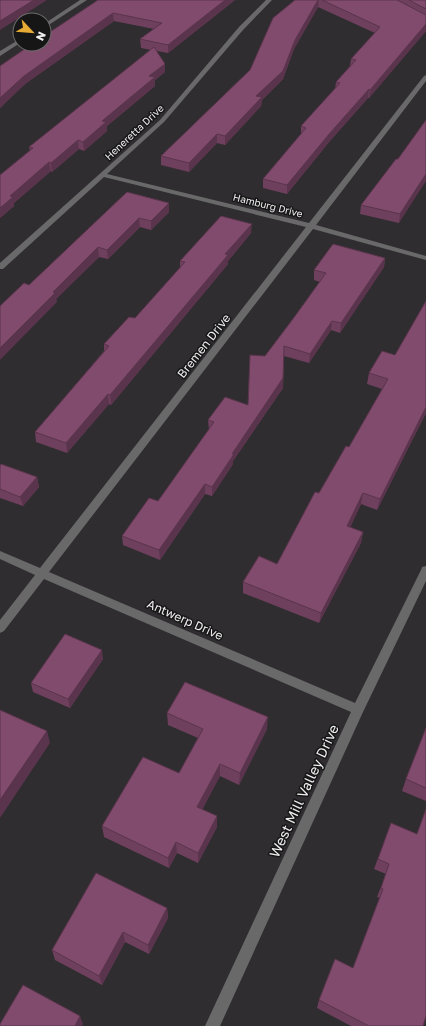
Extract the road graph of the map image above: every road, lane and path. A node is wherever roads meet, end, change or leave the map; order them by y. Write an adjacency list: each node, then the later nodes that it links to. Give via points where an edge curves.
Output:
1 (84, 0): 3 (street)
2 (269, 0): 7 (street, Heneretta Drive, via 249,18 182,100)
3 (52, 21)
4 (12, 46): 5 (street)
5 (0, 54)
6 (426, 77): 8 (street, Bremen Drive)
7 (104, 175): 8 (street, Hamburg Drive); 10 (street, Heneretta Drive)
8 (311, 226): 9 (street, Hamburg Drive); 13 (street, Bremen Drive)
9 (426, 258)
10 (0, 267)
11 (0, 555): 13 (street, Antwerp Drive)
12 (426, 570): 15 (street, West Mill Valley Drive)
13 (44, 573): 14 (street, Bremen Drive); 15 (street, Antwerp Drive)
14 (0, 628)
15 (358, 710): 16 (street, West Mill Valley Drive)
16 (212, 1026)

